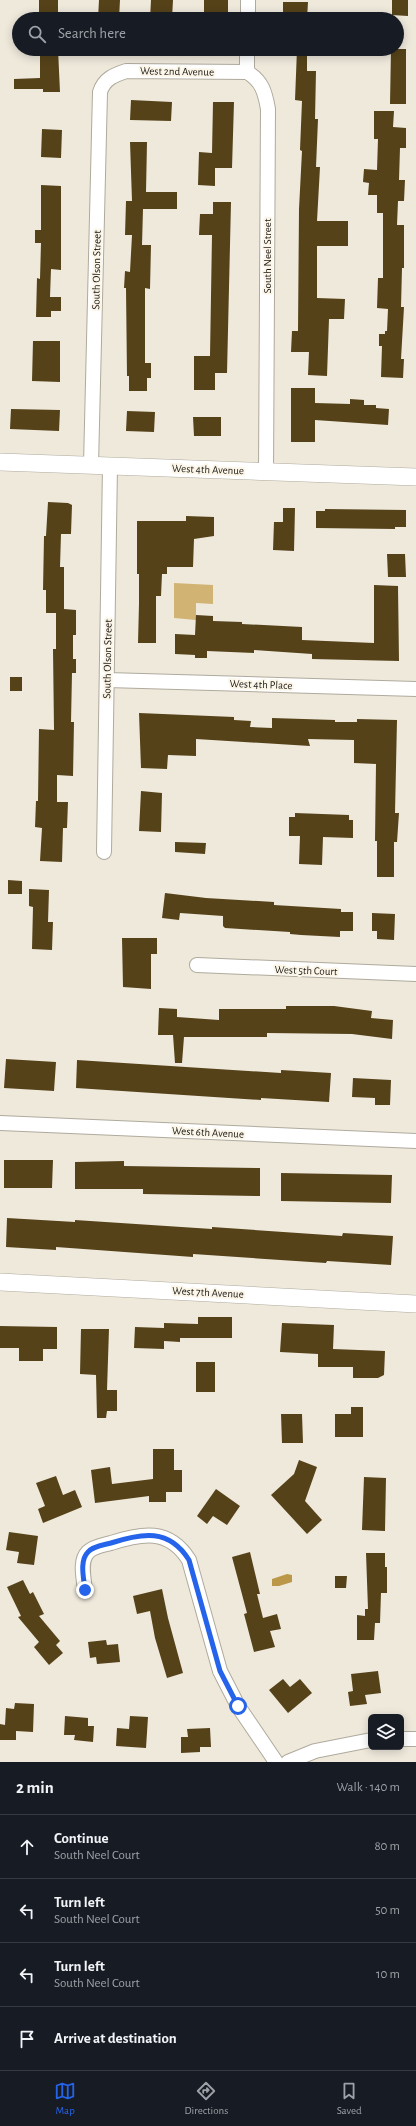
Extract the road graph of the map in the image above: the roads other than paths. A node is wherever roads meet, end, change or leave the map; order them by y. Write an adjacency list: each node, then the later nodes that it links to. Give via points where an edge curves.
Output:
1 (248, 0): 2 (street)
2 (248, 12)
3 (247, 56): 4 (street)
4 (247, 72): 5 (street, West 2nd Avenue, via 126,71); 9 (street, South Neel Street, via 260,82 268,109)
5 (109, 78): 7 (street, South Olson Street, via 102,84 100,92)
6 (0, 462): 7 (street, West 4th Avenue)
7 (91, 465): 8 (street, West 4th Avenue)
8 (110, 466): 9 (street, West 4th Avenue); 11 (street, South Olson Street)
9 (266, 472): 10 (street, West 4th Avenue)
10 (416, 477)
11 (107, 680): 12 (street, West 4th Place); 13 (street, South Olson Street)
12 (416, 689)
13 (104, 852)
14 (196, 965): 15 (street, West 5th Court)
15 (416, 974)
16 (0, 1123): 17 (street, West 6th Avenue)
17 (416, 1142)
18 (0, 1282): 19 (street, West 7th Avenue)
19 (416, 1304)
20 (85, 1590): 24 (street, via 84,1559 88,1552 96,1547 144,1534 165,1538 182,1549 189,1560 220,1671 238,1706)
21 (404, 1739): 22 (street)
22 (416, 1739)
23 (368, 1741): 25 (street, via 315,1752)
24 (276, 1762)
25 (288, 1762)

